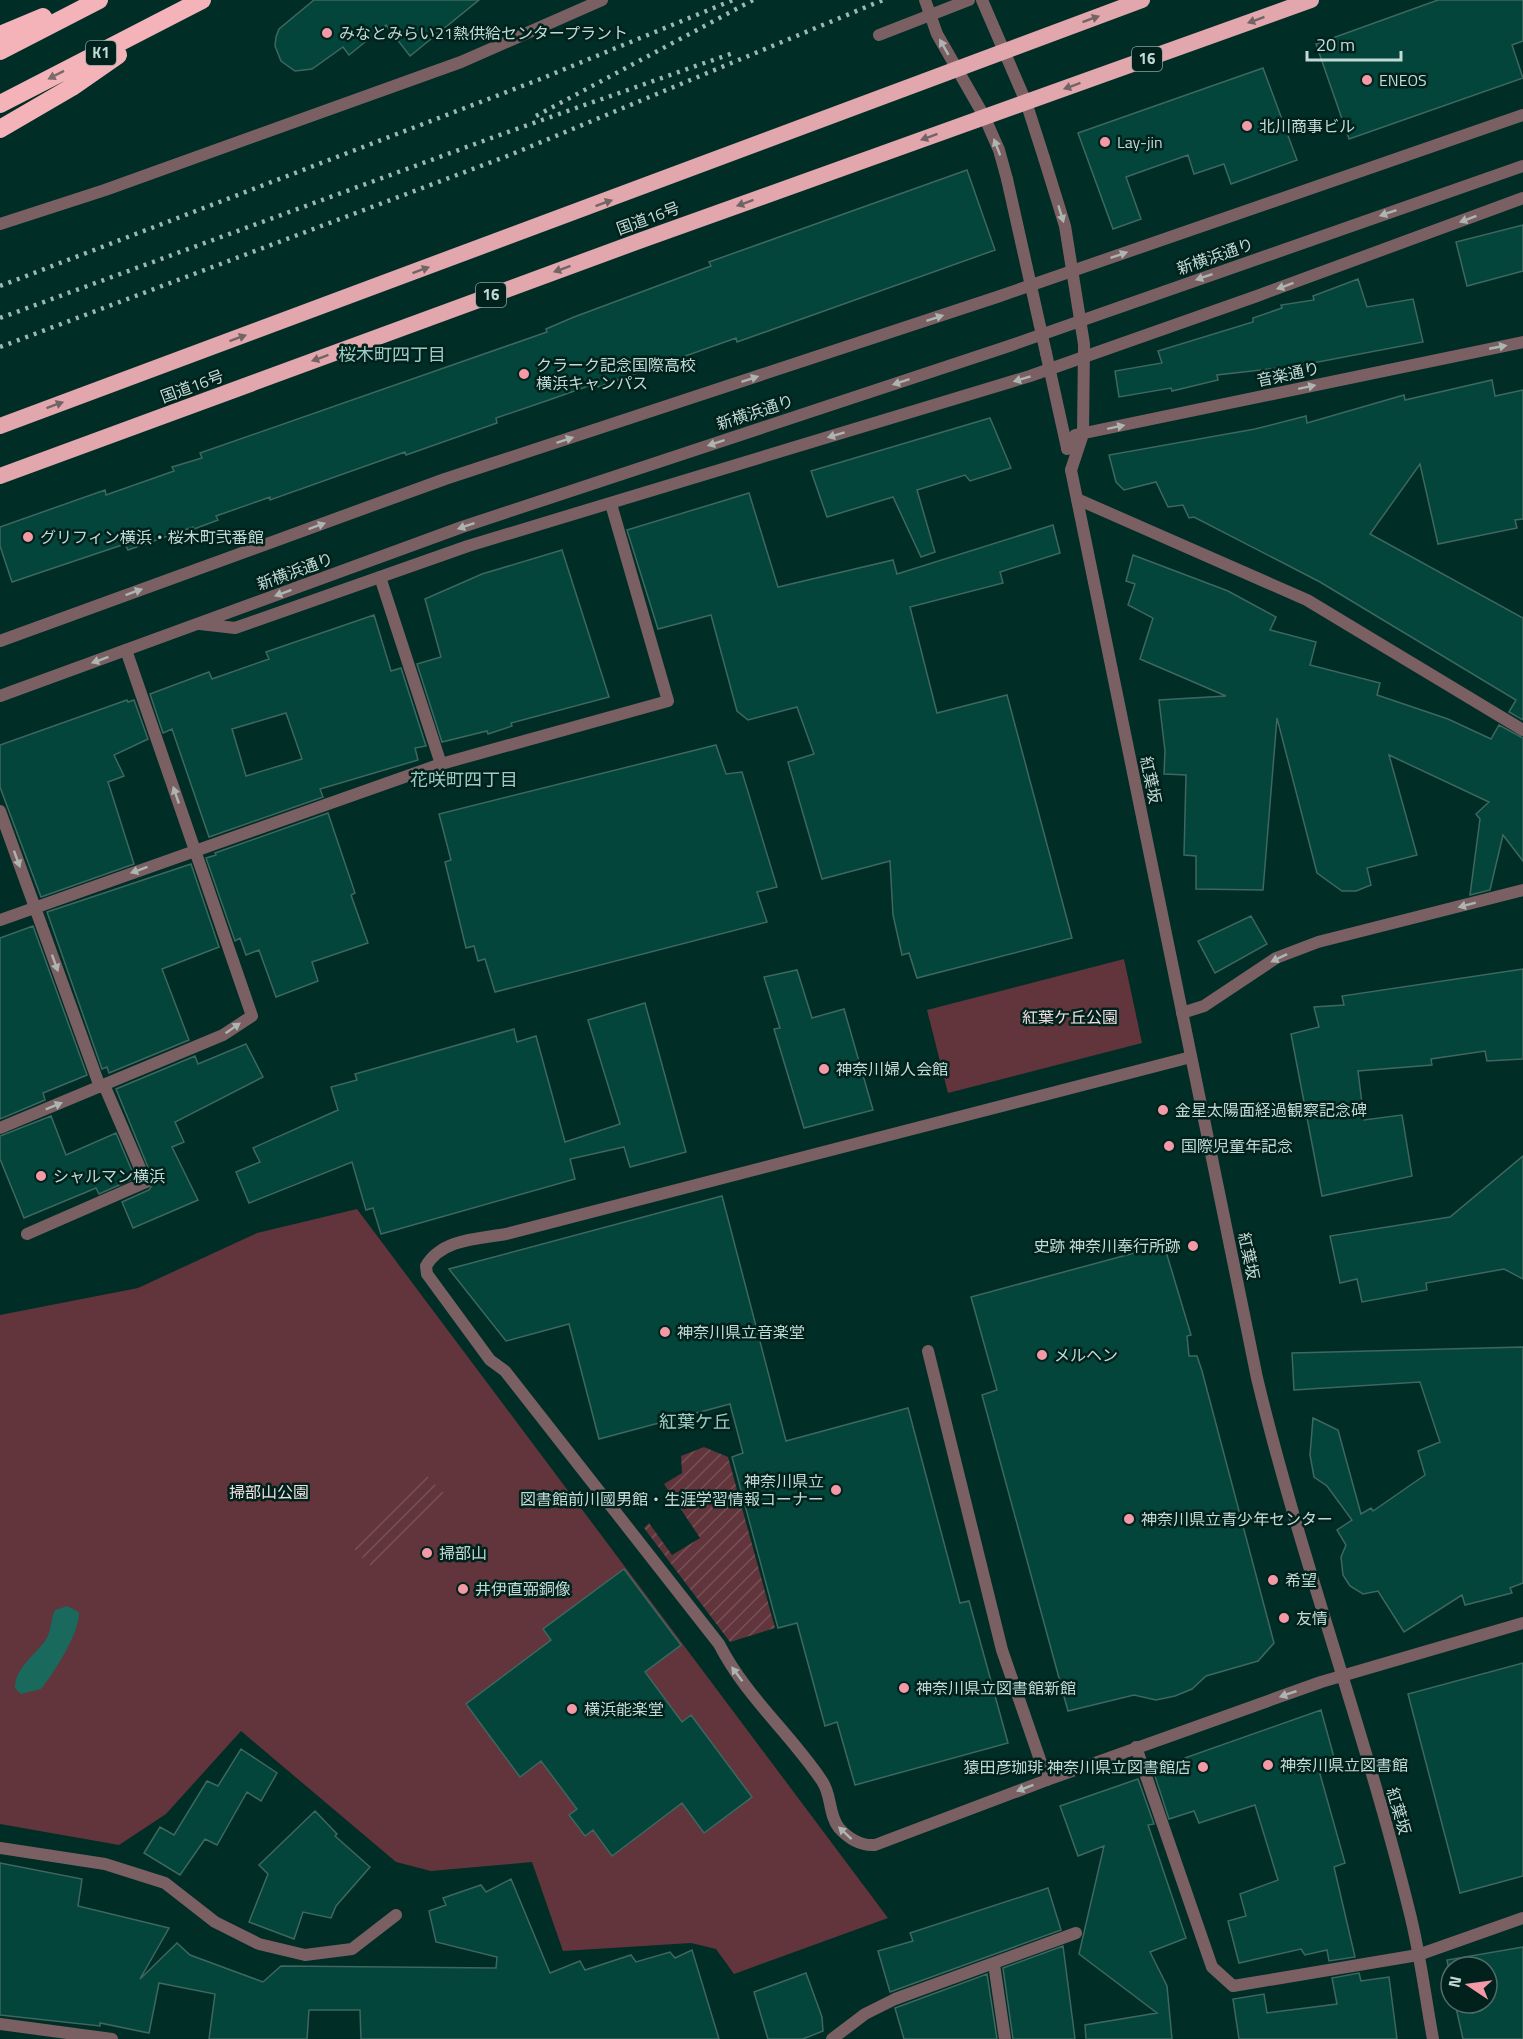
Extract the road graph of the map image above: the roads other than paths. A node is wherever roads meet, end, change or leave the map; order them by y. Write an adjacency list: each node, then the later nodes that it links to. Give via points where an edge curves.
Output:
1 (82, 0): 11 (highway)
2 (99, 0): 13 (highway)
3 (202, 0): 10 (highway, K1)
4 (602, 0): 23 (street, via 460,62)
5 (925, 0): 15 (street, 紅葉坂, one-way to 5, via 937,34)
6 (969, 0): 12 (street, bridge)
7 (982, 0): 14 (street)
8 (1142, 0): 14 (highway, 国道16号, one-way to 8)
9 (1311, 0): 16 (highway, 国道16号 / 16, one-way to 16)
10 (169, 19): 17 (highway, K1, one-way to 17); 20 (highway, via 72,87)
11 (0, 35)
12 (881, 39)
13 (0, 51)
14 (1004, 51): 15 (highway, 国道16号); 16 (street)
15 (957, 68): 19 (street, 紅葉坂); 27 (highway, 国道16号, one-way to 15)
16 (1026, 102): 19 (highway, 国道16号 / 16); 25 (street, one-way to 25, bridge, via 1065,226)
17 (0, 104)
18 (1523, 115): 36 (street, 新横浜通り, one-way to 18, via 446,479 1008,294)
19 (984, 116): 26 (street, 紅葉坂, one-way to 19, bridge, via 1007,179); 31 (highway, 国道16号 / 16, one-way to 31)
20 (0, 129)
21 (1523, 166): 35 (street, 新横浜通り, one-way to 35, via 1006,347 462,527)
22 (1523, 198): 25 (street, one-way to 25)
23 (0, 224)
24 (1523, 342): 28 (street, 音楽通り, one-way to 24)
25 (1085, 357): 26 (street); 28 (street)
26 (1050, 369): 29 (street, 紅葉坂); 33 (street, one-way to 33)
27 (0, 426)
28 (1083, 434): 29 (street, via 1075,435); 30 (street)
29 (1067, 449): 30 (street, 紅葉坂)
30 (1071, 470): 32 (street, 紅葉坂)
31 (0, 476)
32 (1077, 499): 39 (street, via 1307,600); 46 (street, 紅葉坂)
33 (611, 504): 34 (street, via 468,546); 40 (street, via 668,701)
34 (380, 577): 35 (street, via 235,628); 40 (street)
35 (197, 624): 37 (street, 新横浜通り)
36 (0, 641)
37 (126, 650): 38 (street, 新横浜通り, one-way to 38); 42 (street, one-way to 37)
38 (0, 696)
39 (1523, 730)
40 (441, 764): 42 (street)
41 (0, 811): 44 (street, one-way to 44)
42 (194, 851): 44 (street, one-way to 44); 48 (street, one-way to 42, via 223,1035 252,1016)
43 (1523, 890): 46 (street, one-way to 46, via 1318,942 1276,958 1204,1006)
44 (34, 908): 45 (street); 48 (street, one-way to 48)
45 (0, 920)
46 (1182, 1013): 47 (street, 紅葉坂)
47 (1191, 1057): 53 (street, 紅葉坂, via 1278,1466); 55 (street, one-way to 47, via 875,1845 864,1846 838,1827 821,1778 777,1727 719,1644 513,1380 483,1350 427,1274 426,1266 433,1253 456,1243 506,1234)
48 (102, 1086): 49 (street, one-way to 48); 50 (street, via 146,1182)
49 (0, 1128)
50 (27, 1234)
51 (928, 1351): 55 (street, via 1002,1650)
52 (1523, 1623): 53 (street)
53 (1343, 1674): 54 (street, one-way to 54); 60 (street, 紅葉坂, via 1410,1911)
54 (1136, 1748): 55 (street); 60 (street, via 1212,1967 1233,1986)
55 (1047, 1780)
56 (0, 1848): 57 (street, via 105,1864 165,1883 215,1922 259,1944 305,1955 352,1949)
57 (396, 1915)
58 (1523, 1918): 60 (street)
59 (1076, 1933): 61 (street)
60 (1418, 1955): 66 (street, 紅葉坂)
61 (994, 1964): 64 (street, via 895,2000 865,2014); 65 (street)
62 (0, 2024): 63 (street)
63 (112, 2039)
64 (832, 2039)
65 (1005, 2039)
66 (1433, 2039)

